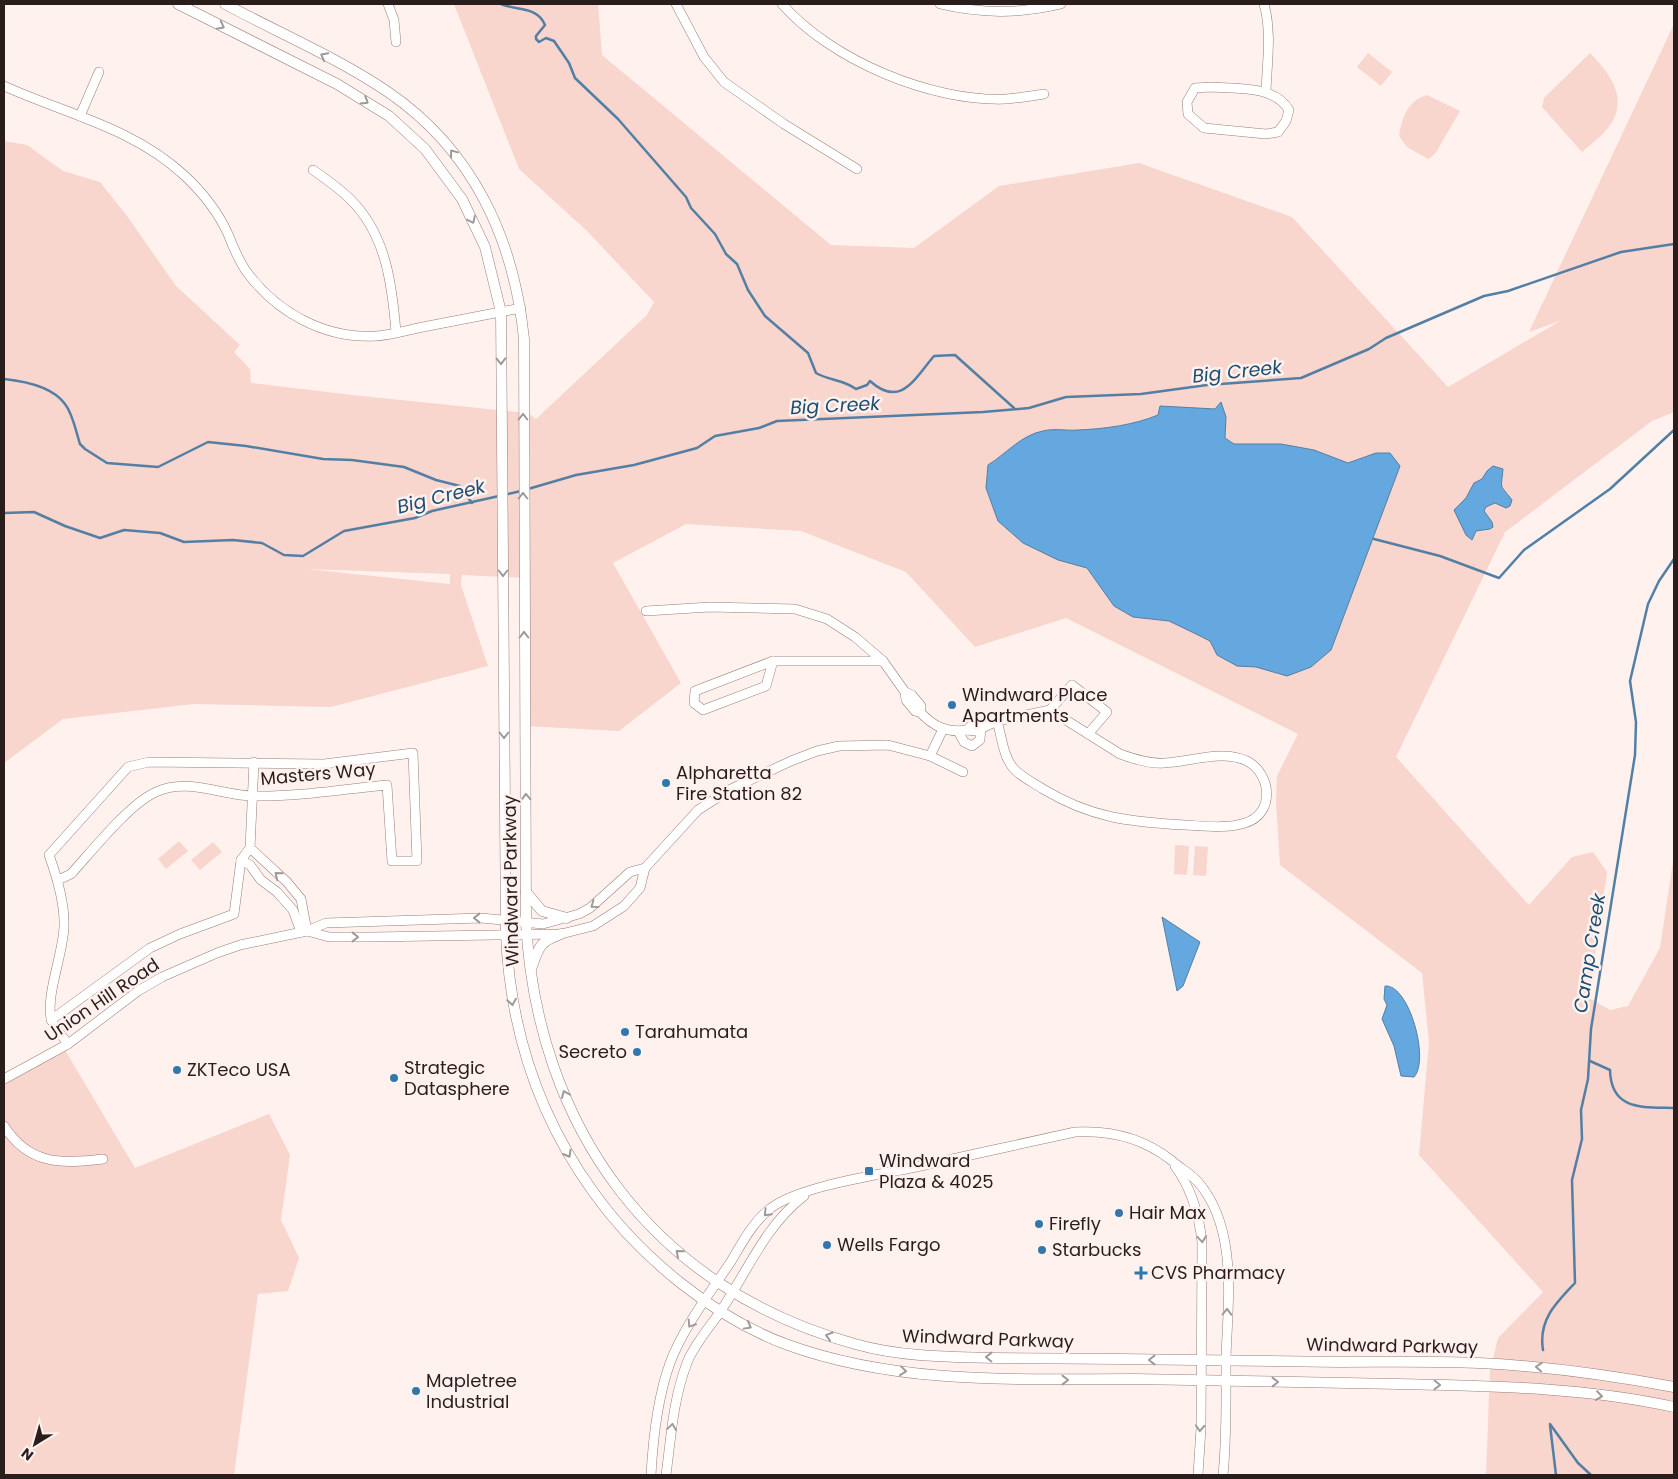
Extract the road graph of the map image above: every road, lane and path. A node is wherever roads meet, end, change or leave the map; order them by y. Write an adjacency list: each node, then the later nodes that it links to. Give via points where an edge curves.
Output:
1 (178, 4): 18 (main road, Windward Parkway, one-way to 18, via 337,84 389,116 425,149 462,199 485,247)
2 (225, 4): 17 (main road, Windward Parkway, one-way to 2, via 506,247 476,183 421,118 388,92)
3 (388, 4): 9 (street, via 394,20)
4 (676, 4): 15 (street, via 704,57 724,82)
5 (782, 4): 13 (street, via 811,34 871,68 901,80 982,98 1006,99)
6 (940, 4): 7 (street, via 982,12 1011,12)
7 (1061, 4)
8 (1264, 4): 12 (street, via 1268,33)
9 (396, 42)
10 (99, 72): 14 (street)
11 (4, 86): 14 (street)
12 (1266, 92): 12 (street, via 1283,100 1289,110 1278,132 1266,134 1204,128 1188,114 1187,102 1195,88)
13 (1044, 94)
14 (80, 116): 19 (street, via 125,134 185,176 216,213 246,270 288,312 315,326 344,334 376,336)
15 (857, 169)
16 (313, 170): 19 (street, via 351,200 376,234 386,264)
17 (521, 308): 18 (street); 37 (main road, Windward Parkway, one-way to 17, via 524,339)
18 (500, 312): 19 (street); 42 (main road, Windward Parkway, one-way to 42)
19 (396, 332)
20 (646, 611): 22 (street, via 710,606 795,609 827,620 855,637)
21 (773, 661): 21 (street, via 694,691 694,703 704,710 766,686); 22 (street)
22 (883, 661): 26 (street, via 912,702 915,712 920,712)
23 (1050, 710): 24 (street); 28 (street); 28 (street, via 1072,684 1107,712)
24 (997, 721): 25 (street); 28 (street, via 1008,761 1014,770 1059,798 1090,812 1125,821 1214,826 1245,823 1263,810 1267,797 1265,778 1248,762 1221,757 1152,763 1120,754)
25 (980, 725): 27 (street); 27 (street, via 980,740 972,746 964,742)
26 (943, 730): 27 (street); 29 (street)
27 (962, 731)
28 (1088, 734)
29 (930, 756): 31 (street); 35 (street, via 888,745 817,750 712,800 683,825)
30 (254, 762): 32 (street, Masters Way); 32 (street, Masters Way, via 324,764 413,753 417,861 392,861 388,785); 36 (street, Masters Way, via 149,762 128,767 49,855)
31 (963, 772)
32 (252, 796): 33 (street, Masters Way); 36 (street, Masters Way, via 185,786 157,792 140,802 71,874)
33 (250, 848): 34 (street); 38 (street, one-way to 33)
34 (242, 860): 39 (street); 50 (street, via 234,914 150,948)
35 (645, 868): 40 (street, Union Hill Road, one-way to 40, via 630,872 590,908); 46 (street, Union Hill Road, via 640,888 612,916 593,926)
36 (58, 880): 50 (street, Masters Way, via 64,925 60,962 51,996)
37 (526, 892): 40 (main road, via 542,911); 43 (main road, Windward Parkway)
38 (301, 899): 39 (street); 44 (street)
39 (293, 910): 44 (street)
40 (567, 918): 43 (street, Union Hill Road, via 543,924)
41 (376, 920): 42 (street, Union Hill Road, one-way to 41); 44 (street, Union Hill Road, via 326,923); 48 (street)
42 (506, 920): 43 (street, Union Hill Road); 45 (main road, Windward Parkway)
43 (526, 922): 47 (main road, Windward Parkway)
44 (304, 932): 48 (street, Union Hill Road, one-way to 48, via 329,937); 51 (street, Union Hill Road, via 240,945 162,977 138,991)
45 (506, 934): 47 (street, Union Hill Road); 48 (street, Union Hill Road); 59 (main road, Windward Parkway, one-way to 59, via 512,1004 520,1042 535,1086 567,1152 622,1228 646,1253)
46 (561, 934): 47 (street, Union Hill Road); 49 (main road, via 540,945)
47 (526, 935): 49 (main road, Windward Parkway)
48 (378, 937)
49 (530, 972): 57 (main road, Windward Parkway, one-way to 49, via 664,1240 622,1196 600,1165 553,1063 543,1034)
50 (51, 1020): 51 (street)
51 (68, 1044): 52 (street, Union Hill Road)
52 (4, 1078)
53 (4, 1126): 54 (street, via 23,1149 58,1163)
54 (103, 1159)
55 (1172, 1162): 56 (street, via 1146,1144 1116,1133 1075,1132); 61 (street, one-way to 61, via 1191,1194 1200,1222); 62 (street, one-way to 55, via 1228,1263 1220,1224 1199,1183)
56 (810, 1192): 57 (street, one-way to 57, via 769,1208 752,1228); 58 (street, via 776,1223)
57 (717, 1283): 58 (main road, Windward Parkway); 59 (street)
58 (732, 1293): 60 (street); 61 (main road, Windward Parkway, one-way to 58, via 911,1354 858,1346 816,1332)
59 (706, 1301): 60 (main road, Windward Parkway); 67 (street, one-way to 67, via 670,1362 661,1391)
60 (722, 1310): 63 (main road, Windward Parkway, one-way to 63, via 791,1346 878,1369 992,1380); 68 (street, one-way to 60, via 672,1423 687,1361)
61 (1201, 1360): 62 (main road, Windward Parkway); 63 (street)
62 (1226, 1361): 64 (street); 65 (main road, Windward Parkway, one-way to 62, via 1615,1376 1478,1363)
63 (1201, 1381): 64 (main road, Windward Parkway); 69 (street, one-way to 69)
64 (1226, 1381): 66 (main road, Windward Parkway, one-way to 66, via 1538,1387); 70 (street)
65 (1674, 1387)
66 (1674, 1407)
67 (651, 1475)
68 (666, 1475)
69 (1198, 1475)
70 (1223, 1475)

